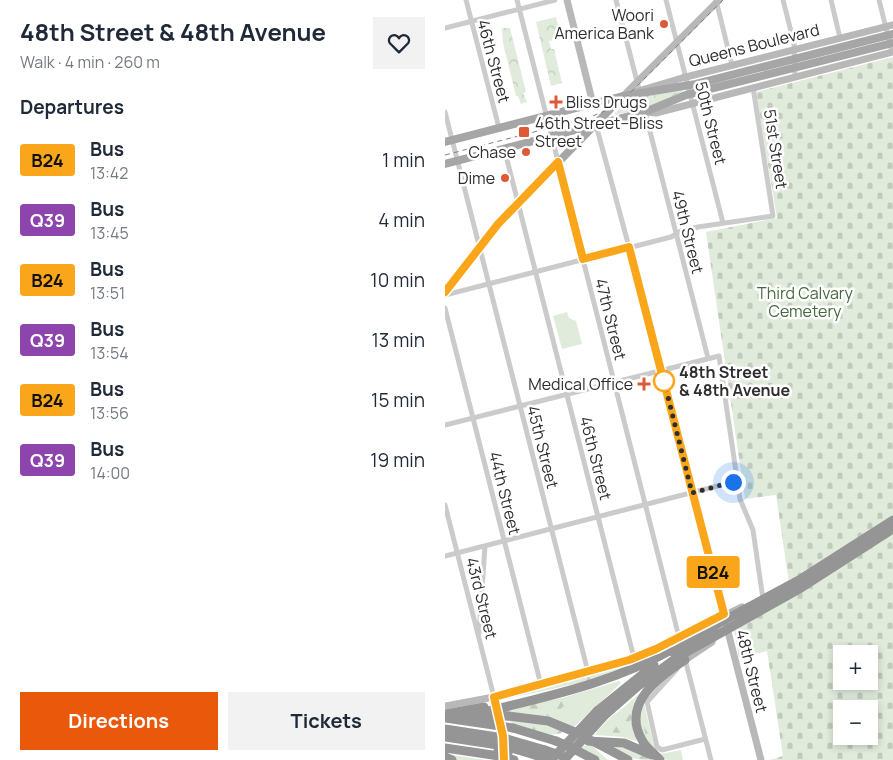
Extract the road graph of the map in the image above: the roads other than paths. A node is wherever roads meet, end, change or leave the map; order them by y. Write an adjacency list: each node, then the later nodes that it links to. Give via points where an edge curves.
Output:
1 (466, 0): 12 (street, 46th Street)
2 (517, 0): 11 (street, 47th Street)
3 (555, 0): 11 (street)
4 (567, 0): 31 (street)
5 (617, 0): 25 (street)
6 (667, 0): 16 (street, 50th Street)
7 (783, 0): 18 (street)
8 (831, 0): 15 (street)
9 (879, 0): 14 (street)
10 (717, 1): 16 (street); 21 (street)
11 (519, 9): 12 (street); 34 (street, 47th Street)
12 (471, 22): 13 (street); 36 (street, 46th Street)
13 (445, 28)
14 (890, 30): 15 (street, Queens Boulevard); 17 (street); 20 (main road, Queens Boulevard)
15 (840, 38): 18 (street, Queens Boulevard)
16 (677, 42): 24 (street, 50th Street); 25 (street)
17 (891, 43): 19 (street); 22 (main road, Queens Boulevard)
18 (794, 50): 20 (street); 21 (street, Queens Boulevard)
19 (892, 52): 23 (street, Queens Boulevard)
20 (795, 58): 22 (street); 26 (main road, Queens Boulevard)
21 (732, 65): 24 (street, Queens Boulevard)
22 (795, 67): 23 (street); 28 (main road, Queens Boulevard)
23 (795, 76): 27 (street, Queens Boulevard)
24 (686, 77): 25 (street, Queens Boulevard); 26 (street, 50th Street)
25 (638, 86): 29 (street)
26 (689, 86): 28 (street, 50th Street); 29 (main road, Queens Boulevard)
27 (753, 87): 30 (street, Queens Boulevard); 44 (street, 51st Street, via 773,216)
28 (691, 94): 30 (street, 50th Street); 33 (main road, Queens Boulevard)
29 (623, 96): 31 (main road, Queens Boulevard); 35 (main road)
30 (693, 103): 33 (street, Queens Boulevard, via 655,113); 44 (street, 50th Street)
31 (593, 104): 34 (main road, Queens Boulevard)
32 (445, 112): 38 (street, 45th Street)
33 (645, 112): 35 (main road, Queens Boulevard); 45 (street, 49th Street)
34 (547, 116): 36 (main road, Queens Boulevard); 37 (street, 47th Street)
35 (596, 125): 37 (main road, Queens Boulevard); 41 (main road); 46 (street, 48th Street)
36 (499, 128): 38 (main road, Queens Boulevard)
37 (551, 136): 39 (main road, Queens Boulevard); 41 (street, 47th Street)
38 (449, 141): 40 (street, 45th Street)
39 (504, 148): 40 (main road, Queens Boulevard); 43 (street, 46th Street)
40 (457, 160): 42 (main road, Queens Boulevard); 47 (street, 45th Street)
41 (558, 162): 43 (main road); 48 (street, 47th Street)
42 (445, 164)
43 (518, 202): 47 (main road); 49 (street, 46th Street)
44 (723, 223): 45 (street)
45 (676, 234): 46 (street); 53 (street, 49th Street)
46 (629, 247): 48 (street); 54 (street, 48th Street)
47 (479, 248): 50 (street, 45th Street); 51 (main road)
48 (583, 259): 49 (street); 55 (street, 47th Street)
49 (535, 272): 50 (street); 56 (street, 46th Street)
50 (489, 283): 51 (street); 57 (street, 45th Street)
51 (445, 293)
52 (445, 308): 58 (street, 44th Street)
53 (708, 358): 54 (street); 60 (street, via 719,356)
54 (661, 370): 55 (street); 61 (street, 48th Street)
55 (614, 382): 56 (street); 63 (street, 47th Street)
56 (567, 394): 57 (street); 64 (street, 46th Street)
57 (520, 406): 58 (street); 67 (street, 45th Street)
58 (473, 418): 59 (street); 69 (street, 44th Street)
59 (445, 425)
60 (737, 481): 61 (street); 74 (street, via 741,506 753,530)
61 (692, 493): 63 (street); 77 (street, 48th Street)
62 (445, 504): 71 (street, 43rd Street)
63 (646, 505): 64 (street); 79 (street, 47th Street)
64 (598, 517): 67 (street); 82 (street, 46th Street)
65 (893, 520): 81 (highway, bridge, via 799,580 709,629)
66 (893, 524): 73 (street)
67 (551, 529): 69 (street); 83 (street, 45th Street)
68 (893, 529): 81 (highway, bridge, via 801,588)
69 (504, 541): 70 (street); 84 (street, 44th Street)
70 (485, 546): 71 (street); 75 (street)
71 (457, 553): 72 (street); 76 (street, 43rd Street)
72 (445, 556)
73 (792, 588): 74 (street); 78 (street)
74 (763, 599): 77 (street)
75 (481, 612): 76 (street); 80 (street)
76 (473, 614): 80 (street, 43rd Street)
77 (724, 614): 78 (street, 48th Street); 79 (street)
78 (728, 632): 81 (street); 108 (street, 48th Street)
79 (680, 637): 81 (street, 47th Street); 82 (street)
80 (479, 638): 85 (street, 43rd Street)
81 (676, 655): 87 (highway, bridge, via 582,688); 88 (highway, via 636,677); 93 (street, 47th Street); 93 (street, via 647,703 657,746 659,750); 106 (highway, via 642,696 637,707 640,735)
82 (634, 658): 83 (street)
83 (588, 672): 84 (street)
84 (541, 685): 85 (street)
85 (494, 697): 86 (street); 96 (highway)
86 (445, 706): 87 (highway)
87 (484, 712): 89 (highway); 92 (highway, bridge, via 548,721)
88 (602, 712): 92 (highway, bridge); 101 (highway, bridge)
89 (445, 718): 103 (highway, bridge, via 513,728 556,741)
90 (445, 729): 96 (highway)
91 (445, 737): 96 (highway)
92 (582, 738): 95 (highway, bridge); 99 (highway, bridge)
93 (705, 739): 107 (street, 47th Street)
94 (445, 746): 96 (highway)
95 (605, 749): 104 (highway); 105 (highway)
96 (504, 751): 98 (highway); 99 (highway, bridge, via 545,750)
97 (445, 757): 100 (highway)
98 (534, 759): 101 (highway, bridge); 106 (highway, via 565,746 604,740 631,745)
99 (565, 759): 102 (highway)
100 (452, 760)
101 (551, 760)
102 (573, 760)
103 (595, 760)
104 (613, 760)
105 (628, 760)
106 (659, 760)
107 (711, 760)
108 (761, 760)

